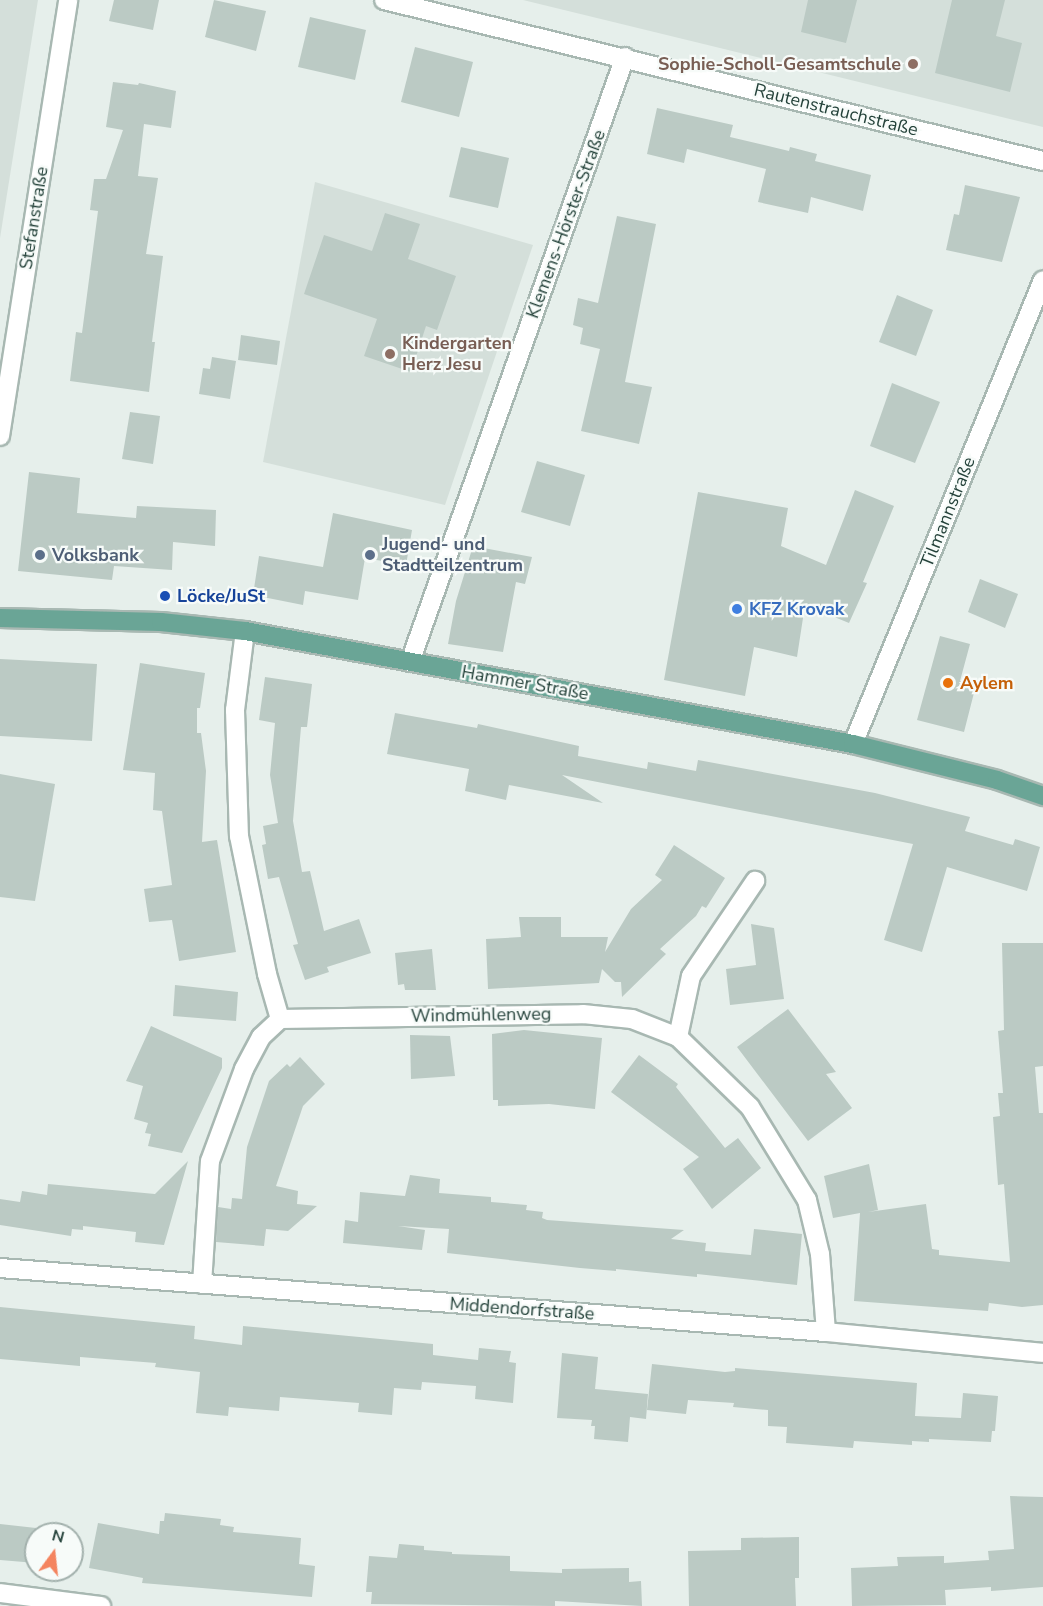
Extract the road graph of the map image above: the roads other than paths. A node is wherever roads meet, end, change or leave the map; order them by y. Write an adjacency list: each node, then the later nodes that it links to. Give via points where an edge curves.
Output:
1 (68, 0): 6 (street, Stefanstraße)
2 (384, 0): 3 (street, Rautenstrauchstraße)
3 (625, 57): 4 (street, Rautenstrauchstraße); 9 (street, Klemens-Hörster-Straße)
4 (1043, 161)
5 (1043, 280): 10 (street, Tilmannstraße)
6 (0, 436)
7 (0, 618): 8 (main road, Hammer Straße, via 161,622)
8 (245, 631): 9 (main road, Hammer Straße); 13 (street, via 235,710 240,836 267,974)
9 (410, 662): 10 (main road, Hammer Straße)
10 (853, 744): 11 (main road, Hammer Straße, via 997,780)
11 (1043, 796)
12 (755, 881): 14 (street, via 691,976)
13 (280, 1019): 14 (street, Windmühlenweg, via 583,1014 633,1019); 16 (street, via 261,1036 244,1069 210,1161)
14 (678, 1037): 17 (street, Windmühlenweg, via 750,1107 807,1200 820,1254)
15 (0, 1268): 16 (street, Middendorfstraße)
16 (202, 1284): 17 (street, Middendorfstraße)
17 (826, 1332): 18 (street, Middendorfstraße)
18 (1043, 1353)
19 (0, 1593): 20 (street)
20 (100, 1606)

